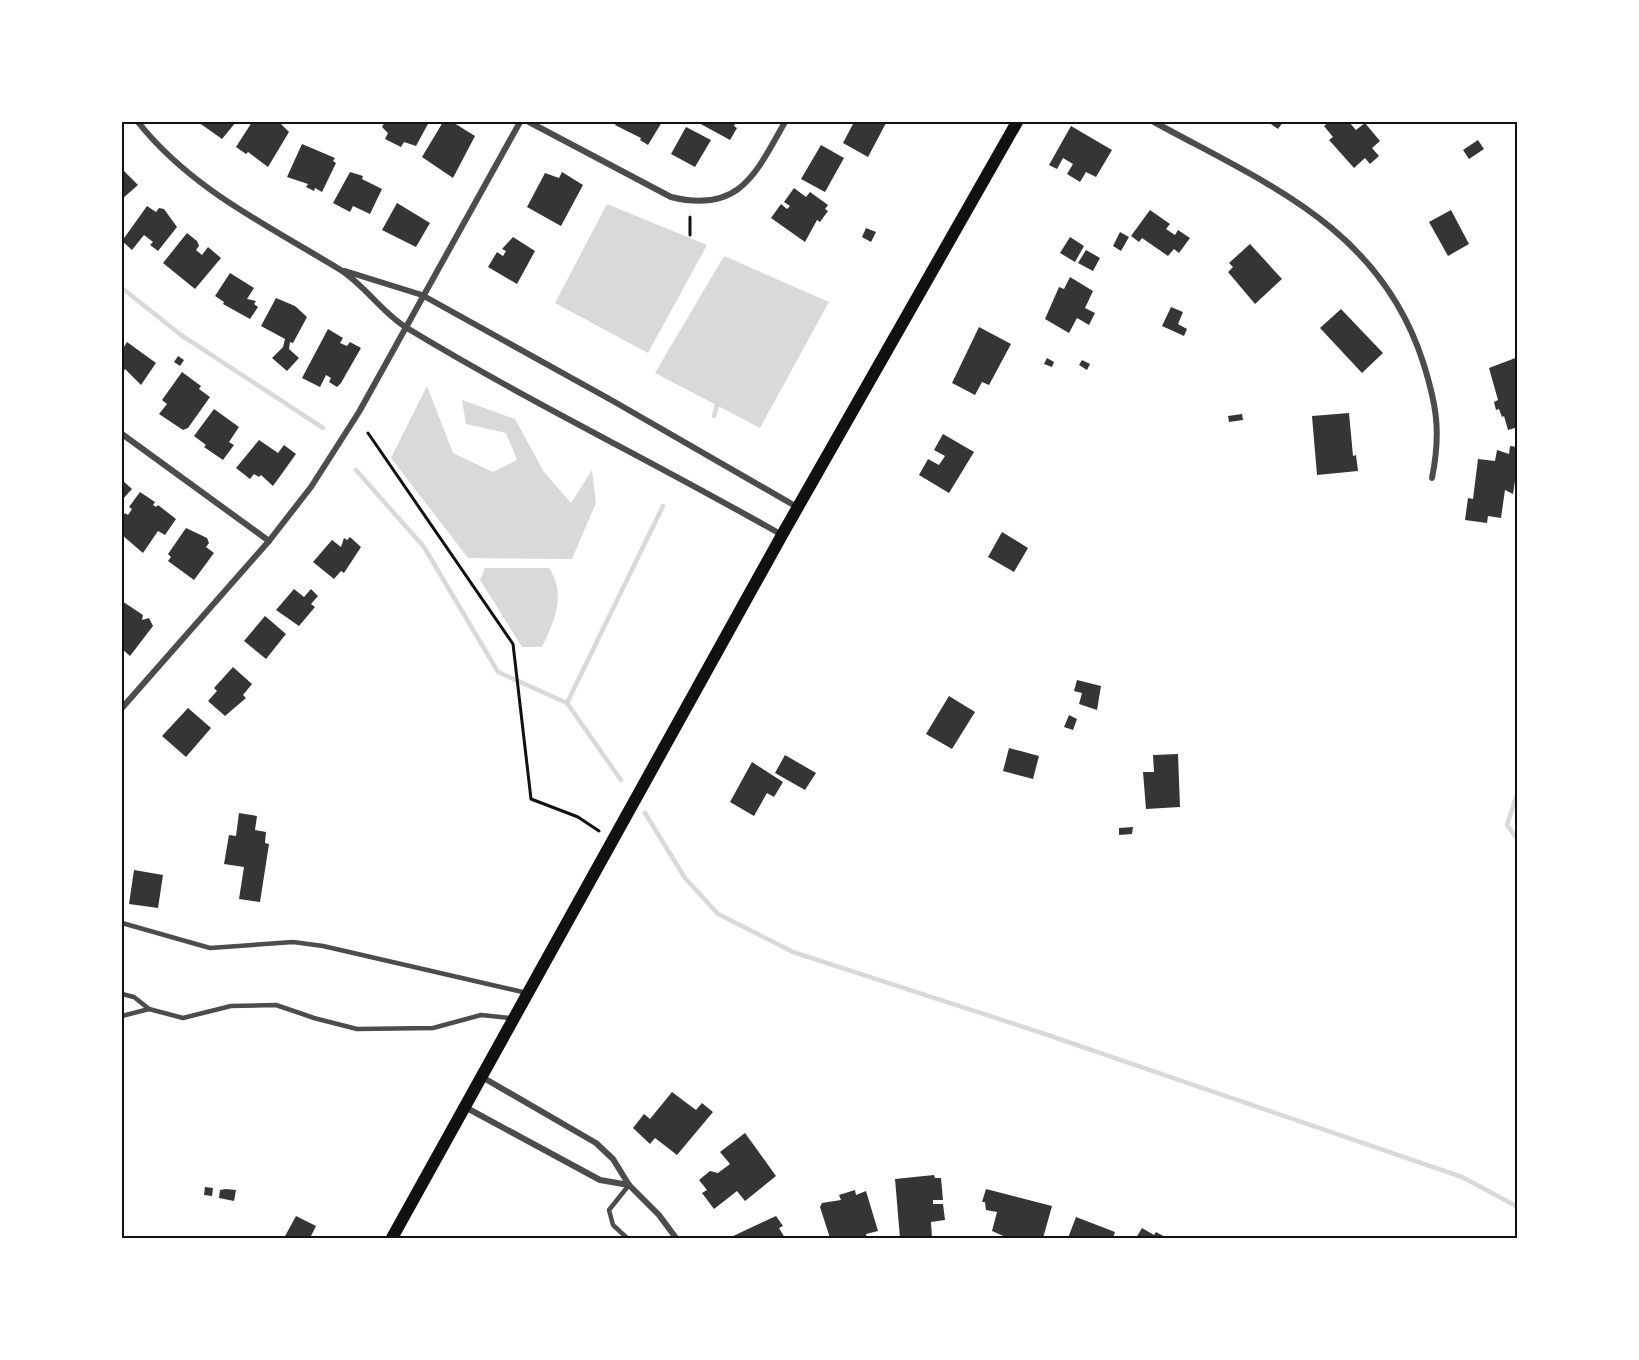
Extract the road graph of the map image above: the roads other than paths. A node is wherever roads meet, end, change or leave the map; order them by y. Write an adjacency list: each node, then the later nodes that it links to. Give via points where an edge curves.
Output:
1 (138, 122): 7 (street, via 178,164 222,199)
2 (520, 122): 8 (street)
3 (529, 122): 4 (street, via 671,197 690,202 718,199 742,187 755,175)
4 (785, 122)
5 (1017, 122): 12 (main road)
6 (1154, 122): 11 (street, via 1304,205 1355,246 1387,286 1415,337 1432,390 1438,446)
7 (341, 270): 8 (street); 9 (street)
8 (422, 295): 9 (street); 12 (street)
9 (405, 327): 13 (street); 14 (street, via 340,444)
10 (122, 434): 14 (street)
11 (1432, 478)
12 (798, 507): 13 (main road)
13 (782, 534): 17 (main road)
14 (268, 541): 15 (street)
15 (123, 704)
16 (122, 923): 17 (lane, via 210,948 293,942 323,946)
17 (527, 993): 21 (main road)
18 (122, 994): 19 (lane, via 134,997)
19 (149, 1009): 20 (lane); 21 (lane, via 183,1018 231,1006 276,1005 357,1029 434,1028 481,1015)
20 (122, 1016)
21 (513, 1018): 22 (main road)
22 (481, 1076): 23 (main road); 24 (street, via 596,1143 613,1159)
23 (465, 1107): 24 (street, via 600,1180); 25 (main road)
24 (629, 1185): 26 (lane, via 609,1210 613,1226); 27 (street)
25 (392, 1239)
26 (627, 1239)
27 (676, 1239)

